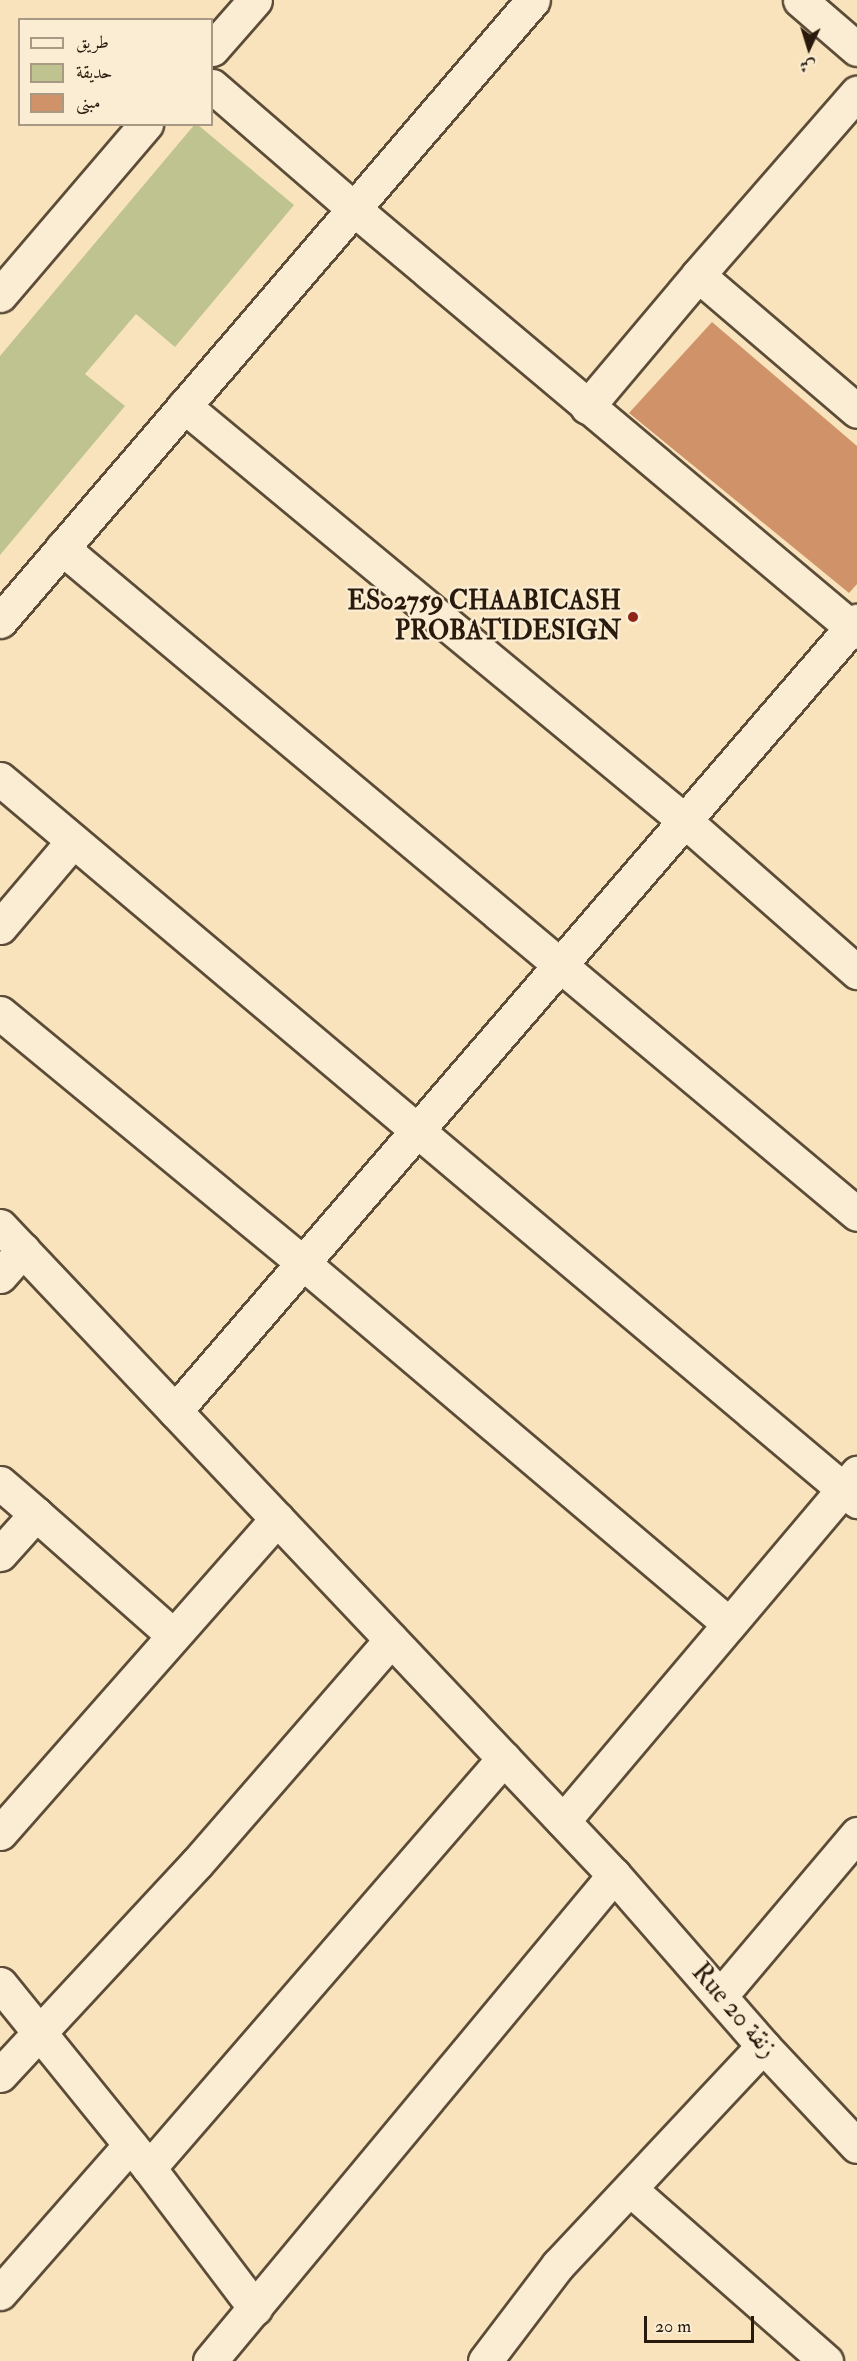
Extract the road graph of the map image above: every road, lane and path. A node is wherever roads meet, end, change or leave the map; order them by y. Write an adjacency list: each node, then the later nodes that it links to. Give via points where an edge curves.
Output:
1 (255, 0): 4 (street)
2 (533, 0): 9 (street)
3 (800, 0): 5 (street)
4 (213, 48)
5 (857, 49)
6 (213, 87): 9 (street)
7 (857, 93): 10 (street)
8 (144, 126): 11 (street)
9 (354, 209): 12 (street); 13 (street)
10 (698, 274): 13 (street); 14 (street)
11 (0, 295)
12 (184, 406): 15 (street); 19 (street)
13 (587, 407): 17 (street)
14 (857, 411)
15 (62, 548): 16 (street); 22 (street)
16 (0, 621)
17 (855, 627): 19 (street)
18 (0, 779): 20 (street)
19 (685, 821): 22 (street); 23 (street)
20 (73, 841): 21 (street); 25 (street)
21 (0, 927)
22 (561, 965): 25 (street); 26 (street)
23 (857, 972)
24 (0, 1013): 29 (street)
25 (418, 1131): 29 (street); 33 (street)
26 (857, 1214)
27 (0, 1226): 28 (street, Rue 20 زنقة)
28 (23, 1250): 30 (street); 31 (street, Rue 20 زنقة)
29 (303, 1263): 31 (street); 37 (street)
30 (0, 1276)
31 (175, 1411): 35 (street, Rue 20 زنقة)
32 (0, 1483): 34 (street)
33 (852, 1488): 37 (street)
34 (36, 1514): 36 (street); 38 (street)
35 (277, 1519): 38 (street); 39 (street, Rue 20 زنقة)
36 (0, 1554)
37 (729, 1624): 41 (street)
38 (173, 1635): 42 (street)
39 (391, 1640): 40 (street, Rue 20 زنقة); 47 (street, via 197,1863)
40 (504, 1758): 41 (street, Rue 20 زنقة); 51 (street)
41 (563, 1821): 44 (street, Rue 20 زنقة)
42 (0, 1833)
43 (857, 1834): 46 (street)
44 (614, 1875): 46 (street, Rue 20 زنقة); 54 (street)
45 (0, 1984): 47 (street)
46 (721, 1995): 48 (street, Rue 20 زنقة)
47 (39, 2033): 49 (street); 51 (street)
48 (763, 2046): 50 (street, Rue 20 زنقة); 52 (street)
49 (0, 2075)
50 (857, 2146)
51 (139, 2157): 53 (street); 54 (street)
52 (630, 2189): 55 (street, via 558,2265); 57 (street)
53 (0, 2293)
54 (255, 2308): 56 (street)
55 (499, 2356)
56 (210, 2361)
57 (826, 2361)

